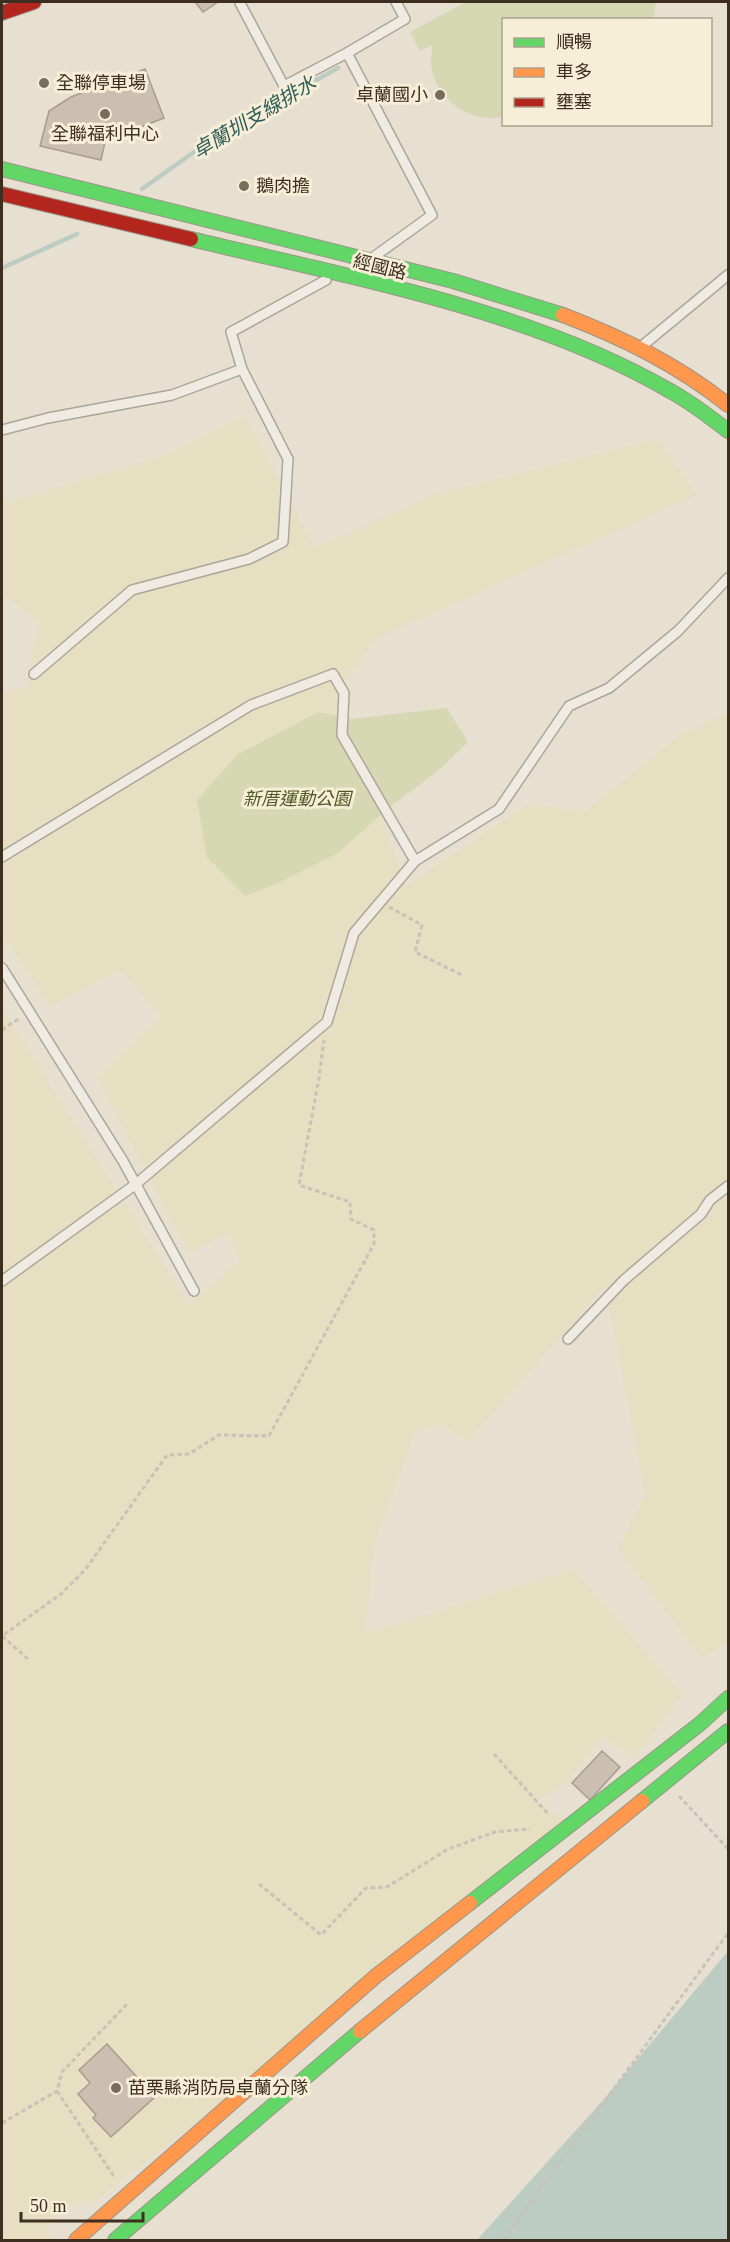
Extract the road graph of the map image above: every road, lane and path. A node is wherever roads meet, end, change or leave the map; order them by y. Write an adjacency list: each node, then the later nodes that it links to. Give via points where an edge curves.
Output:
1 (34, 2): 4 (main road)
2 (396, 2): 5 (lane, via 405,19)
3 (240, 3): 5 (lane, via 284,86)
4 (2, 13)
5 (347, 52): 8 (lane, via 432,215)
6 (2, 169): 8 (main road, 經國路)
7 (2, 194): 9 (main road, 經國路)
8 (370, 260): 11 (lane); 12 (main road, 經國路, via 504,296)
9 (336, 274): 11 (main road, 經國路); 13 (lane, via 231,332)
10 (729, 275): 12 (lane)
11 (360, 280): 16 (main road, 經國路, via 542,331 670,390)
12 (639, 348): 14 (main road, 經國路, via 681,370)
13 (242, 369): 15 (lane, via 172,395); 18 (lane, via 288,459 283,542 249,559 132,590)
14 (729, 405)
15 (2, 430)
16 (729, 431)
17 (729, 578): 20 (lane, via 678,631 609,688 569,706 499,809)
18 (34, 674)
19 (2, 857): 20 (lane, via 251,705 333,674 344,693 342,735)
20 (415, 861): 21 (lane)
21 (380, 902): 23 (path, via 422,926 415,952); 25 (lane, via 354,933)
22 (2, 968): 24 (lane)
23 (464, 976)
24 (29, 1012): 26 (path); 27 (lane)
25 (327, 1022): 27 (lane); 32 (path, via 299,1185 350,1202 351,1219 374,1230 374,1244 269,1436 219,1435 189,1454 167,1455 85,1570 61,1594 2,1636)
26 (2, 1030)
27 (136, 1184): 29 (lane); 30 (lane)
28 (729, 1186): 31 (lane, via 624,1280)
29 (2, 1281)
30 (194, 1291)
31 (568, 1339)
32 (28, 1659)
33 (729, 1698): 38 (main road)
34 (729, 1731): 36 (main road)
35 (494, 1754): 38 (path)
36 (667, 1783): 39 (path); 47 (main road, via 398,2000)
37 (537, 1828): 40 (path, via 495,1832 448,1849 387,1887 366,1888 321,1935)
38 (563, 1831): 45 (main road, via 376,1976)
39 (729, 1849)
40 (259, 1884)
41 (729, 1933): 48 (path)
42 (127, 2004): 43 (path, via 63,2072)
43 (57, 2091): 44 (path); 45 (path)
44 (2, 2123)
45 (127, 2196): 46 (main road)
46 (76, 2241)
47 (115, 2241)
48 (503, 2241)

